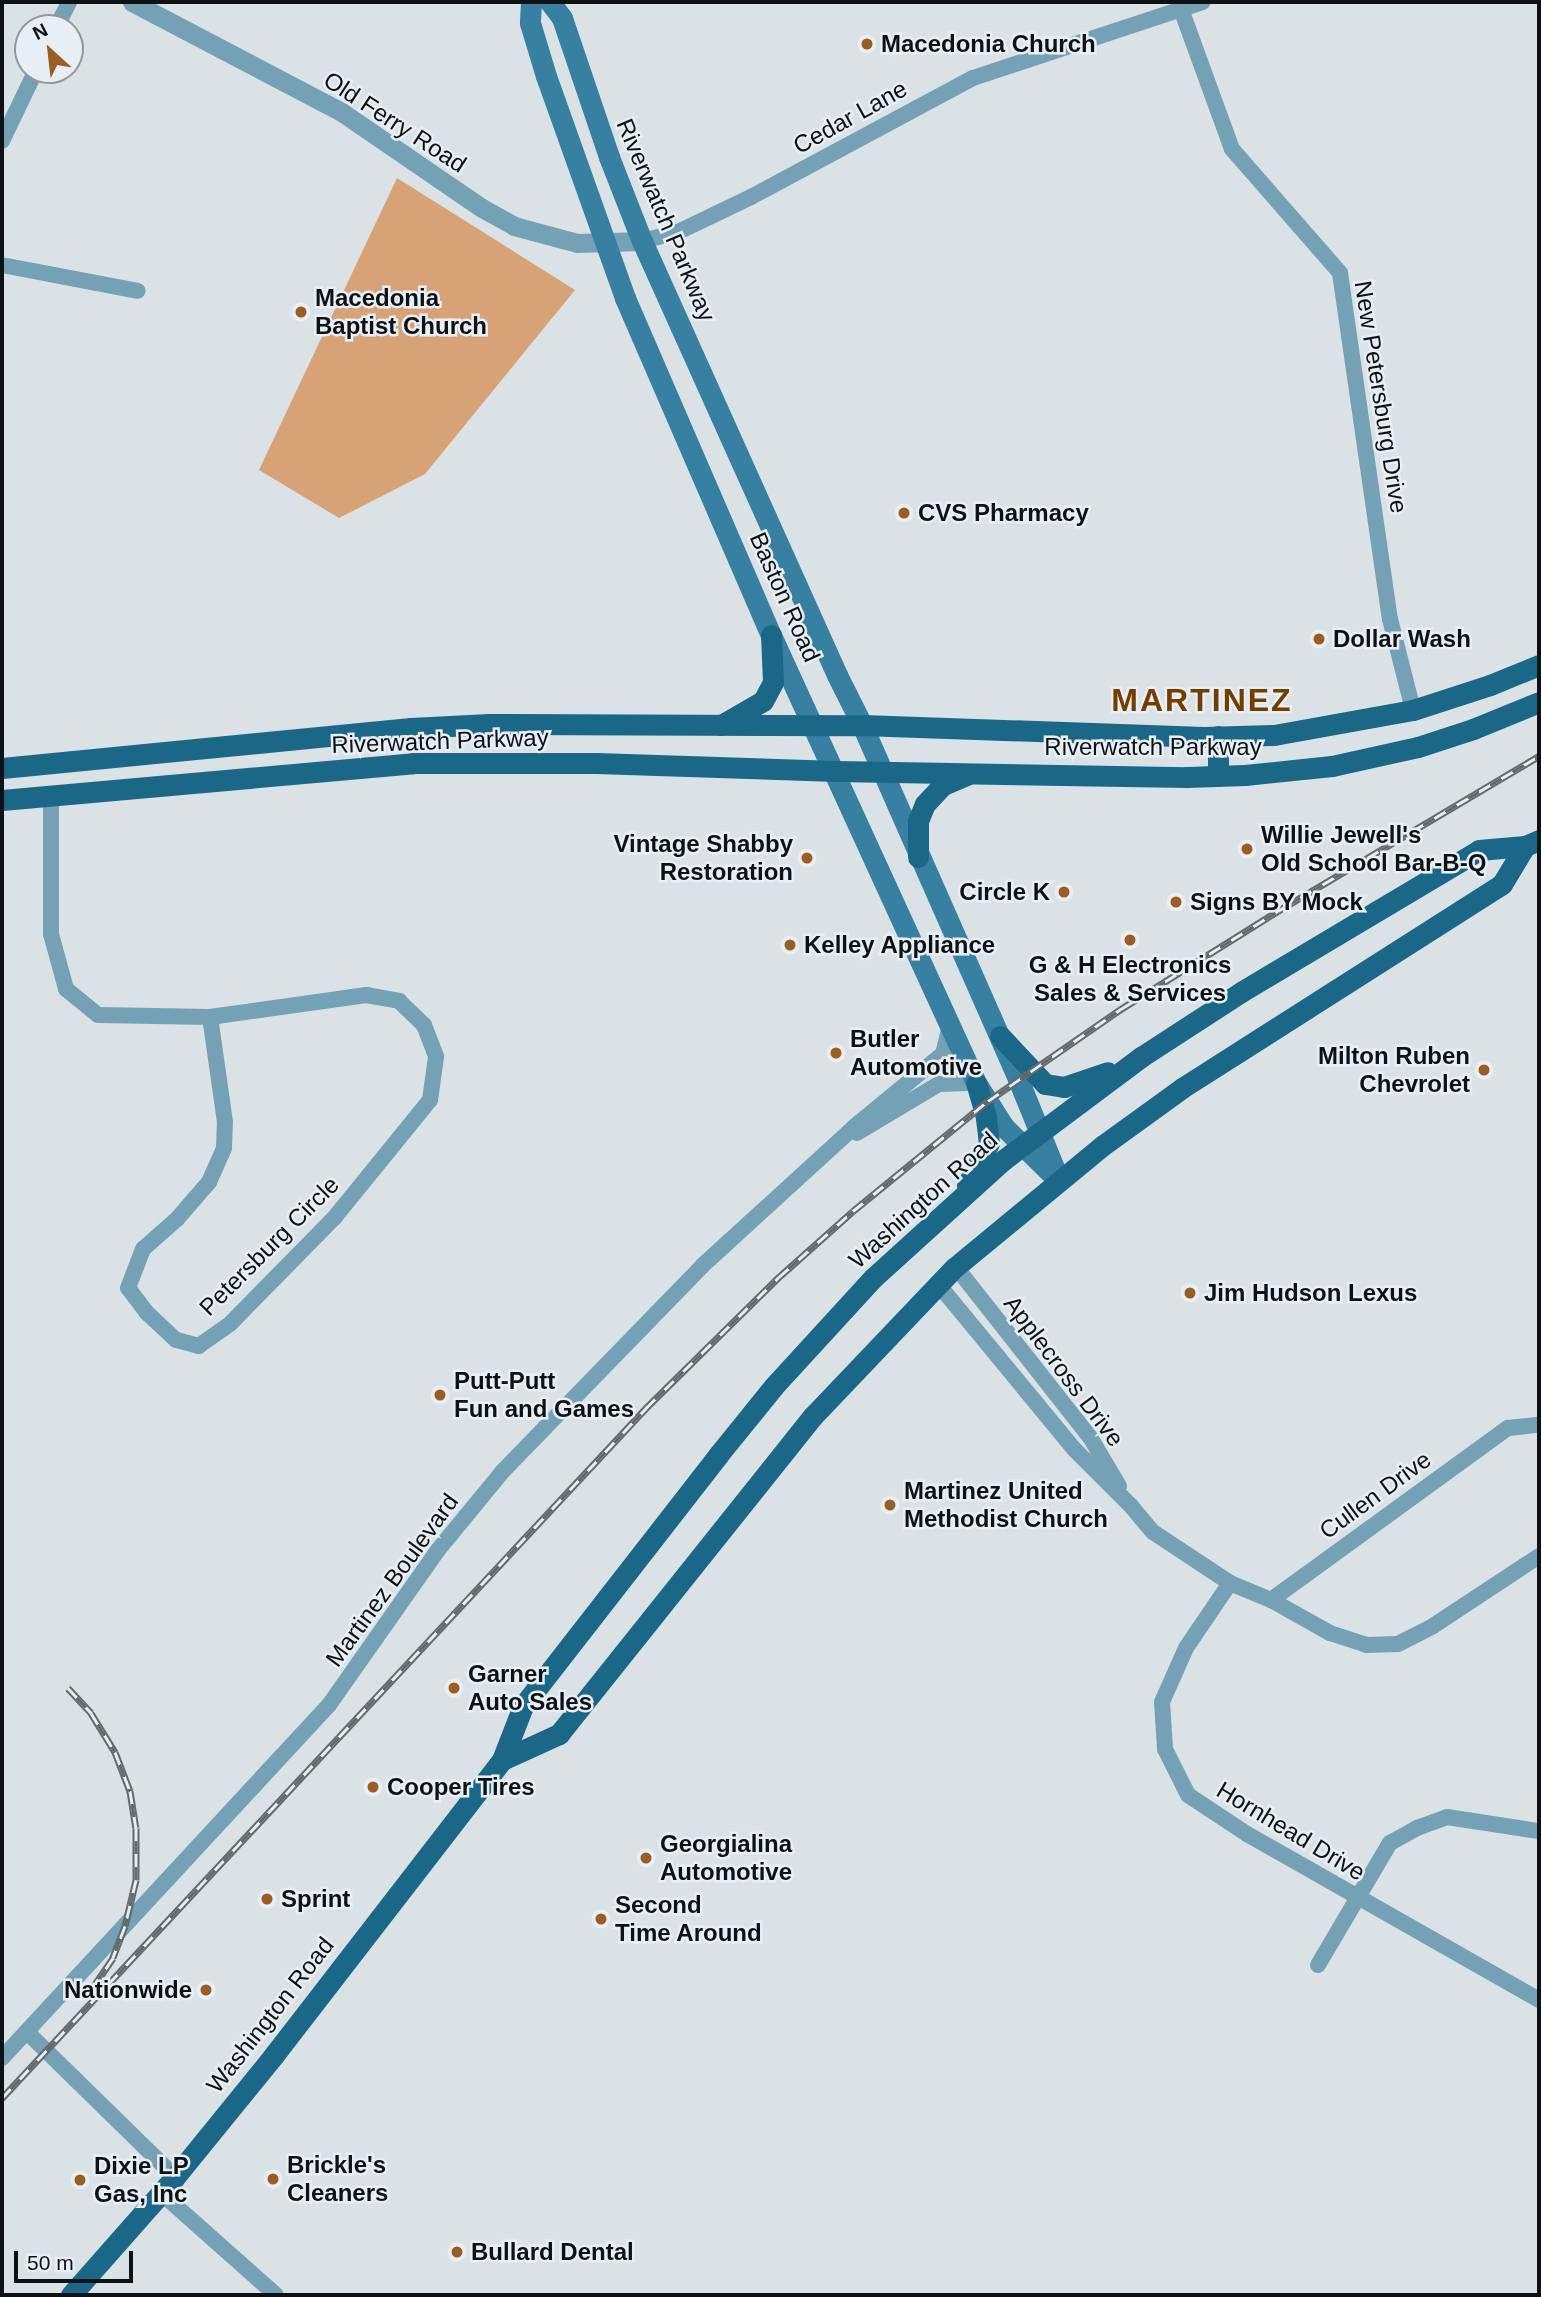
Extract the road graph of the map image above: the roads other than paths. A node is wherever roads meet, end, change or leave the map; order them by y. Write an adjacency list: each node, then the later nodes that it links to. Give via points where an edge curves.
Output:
1 (131, 2): 9 (street, Old Ferry Road, via 343,113 514,226 577,243)
2 (531, 2): 9 (main road, Baston Road, via 530,23 542,65)
3 (550, 2): 8 (main road, Riverwatch Parkway, via 562,18)
4 (1203, 2): 5 (street, Cedar Lane)
5 (1181, 9): 8 (street, Cedar Lane, via 973,78 751,197 678,232); 15 (street, New Petersburg Drive, via 1232,149 1340,273 1390,619)
6 (29, 84): 7 (street)
7 (2, 141)
8 (642, 241): 9 (street, Old Ferry Road); 16 (main road, Riverwatch Parkway)
9 (605, 243): 12 (main road, Baston Road)
10 (2, 265): 11 (street)
11 (138, 291)
12 (771, 635): 17 (main road, Baston Road); 18 (main road, via 773,682 762,701)
13 (1539, 665): 15 (main road, Riverwatch Parkway)
14 (1539, 702): 24 (main road, Riverwatch Parkway, via 1473,729 1361,760)
15 (1413, 710): 19 (main road, Riverwatch Parkway, via 1274,734)
16 (862, 725): 17 (main road, Riverwatch Parkway); 19 (main road, Riverwatch Parkway); 22 (main road, Riverwatch Parkway)
17 (815, 726): 18 (main road, Riverwatch Parkway); 21 (main road, Baston Road)
18 (719, 727): 20 (main road, Riverwatch Parkway, via 593,723 411,729)
19 (1218, 736): 24 (main road)
20 (2, 768)
21 (836, 771): 22 (main road, Riverwatch Parkway); 25 (main road, Riverwatch Parkway, via 413,763); 30 (main road, Baston Road)
22 (882, 772): 23 (main road, Riverwatch Parkway); 28 (main road, Riverwatch Parkway)
23 (974, 773): 24 (main road, Riverwatch Parkway); 28 (main road, via 943,785 931,796 918,821)
24 (1218, 776)
25 (51, 796): 26 (main road, Riverwatch Parkway); 29 (street, Petersburg Circle, via 51,934 66,989 98,1015)
26 (2, 800)
27 (1532, 843): 32 (main road, Washington Road, via 1479,850); 37 (main road, Washington Road, via 1502,884 1182,1088)
28 (918, 857): 31 (main road, Riverwatch Parkway)
29 (210, 1017): 29 (street, Petersburg Circle, via 225,1122 224,1148 209,1181 177,1219 143,1249 128,1288 176,1340 199,1346 230,1324 325,1227 413,1124 430,1100 436,1057 424,1025 399,1002 366,995)
30 (950, 1025): 33 (main road, Baston Road); 35 (street, Martinez Boulevard, via 943,1054)
31 (1000, 1036): 32 (main road, via 1038,1079 1056,1086); 34 (main road, Riverwatch Parkway)
32 (1130, 1064): 34 (main road, Washington Road)
33 (976, 1083): 35 (street, Martinez Boulevard, via 939,1084); 36 (main road, Baston Road, via 1004,1127); 38 (main road, via 989,1143)
34 (1041, 1132): 36 (main road, Washington Road); 37 (main road, Riverwatch Parkway)
35 (836, 1145): 51 (street, Martinez Boulevard, via 702,1266 502,1472 438,1550 329,1705)
36 (1023, 1145): 37 (main road, Baston Road); 38 (main road, Washington Road)
37 (1059, 1181): 39 (main road, Washington Road)
38 (960, 1198): 46 (main road, Washington Road, via 873,1278 774,1386 523,1706)
39 (956, 1267): 40 (main road, Washington Road); 42 (street, Applecross Drive, via 1090,1437)
40 (939, 1284): 42 (street, Applecross Drive, via 1074,1449); 46 (main road, Washington Road, via 813,1416 559,1734)
41 (1539, 1425): 45 (street, Cullen Drive, via 1508,1428)
42 (1131, 1506): 44 (street, Applecross Drive, via 1153,1532)
43 (1539, 1556): 45 (street, Applecross Drive, via 1398,1644 1366,1645 1330,1633)
44 (1230, 1583): 45 (street, Applecross Drive); 48 (street, Hornhead Drive, via 1186,1648 1162,1702 1165,1749 1188,1795)
45 (1271, 1600)
46 (502, 1760): 53 (main road, Washington Road)
47 (1539, 1831): 48 (street, via 1447,1816 1390,1843)
48 (1358, 1898): 49 (street); 50 (street, Hornhead Drive)
49 (1318, 1965)
50 (1539, 2000)
51 (27, 2032): 52 (street, Martinez Boulevard); 53 (street)
52 (2, 2059)
53 (168, 2184): 54 (main road, Washington Road); 55 (street)
54 (71, 2295)
55 (276, 2295)

